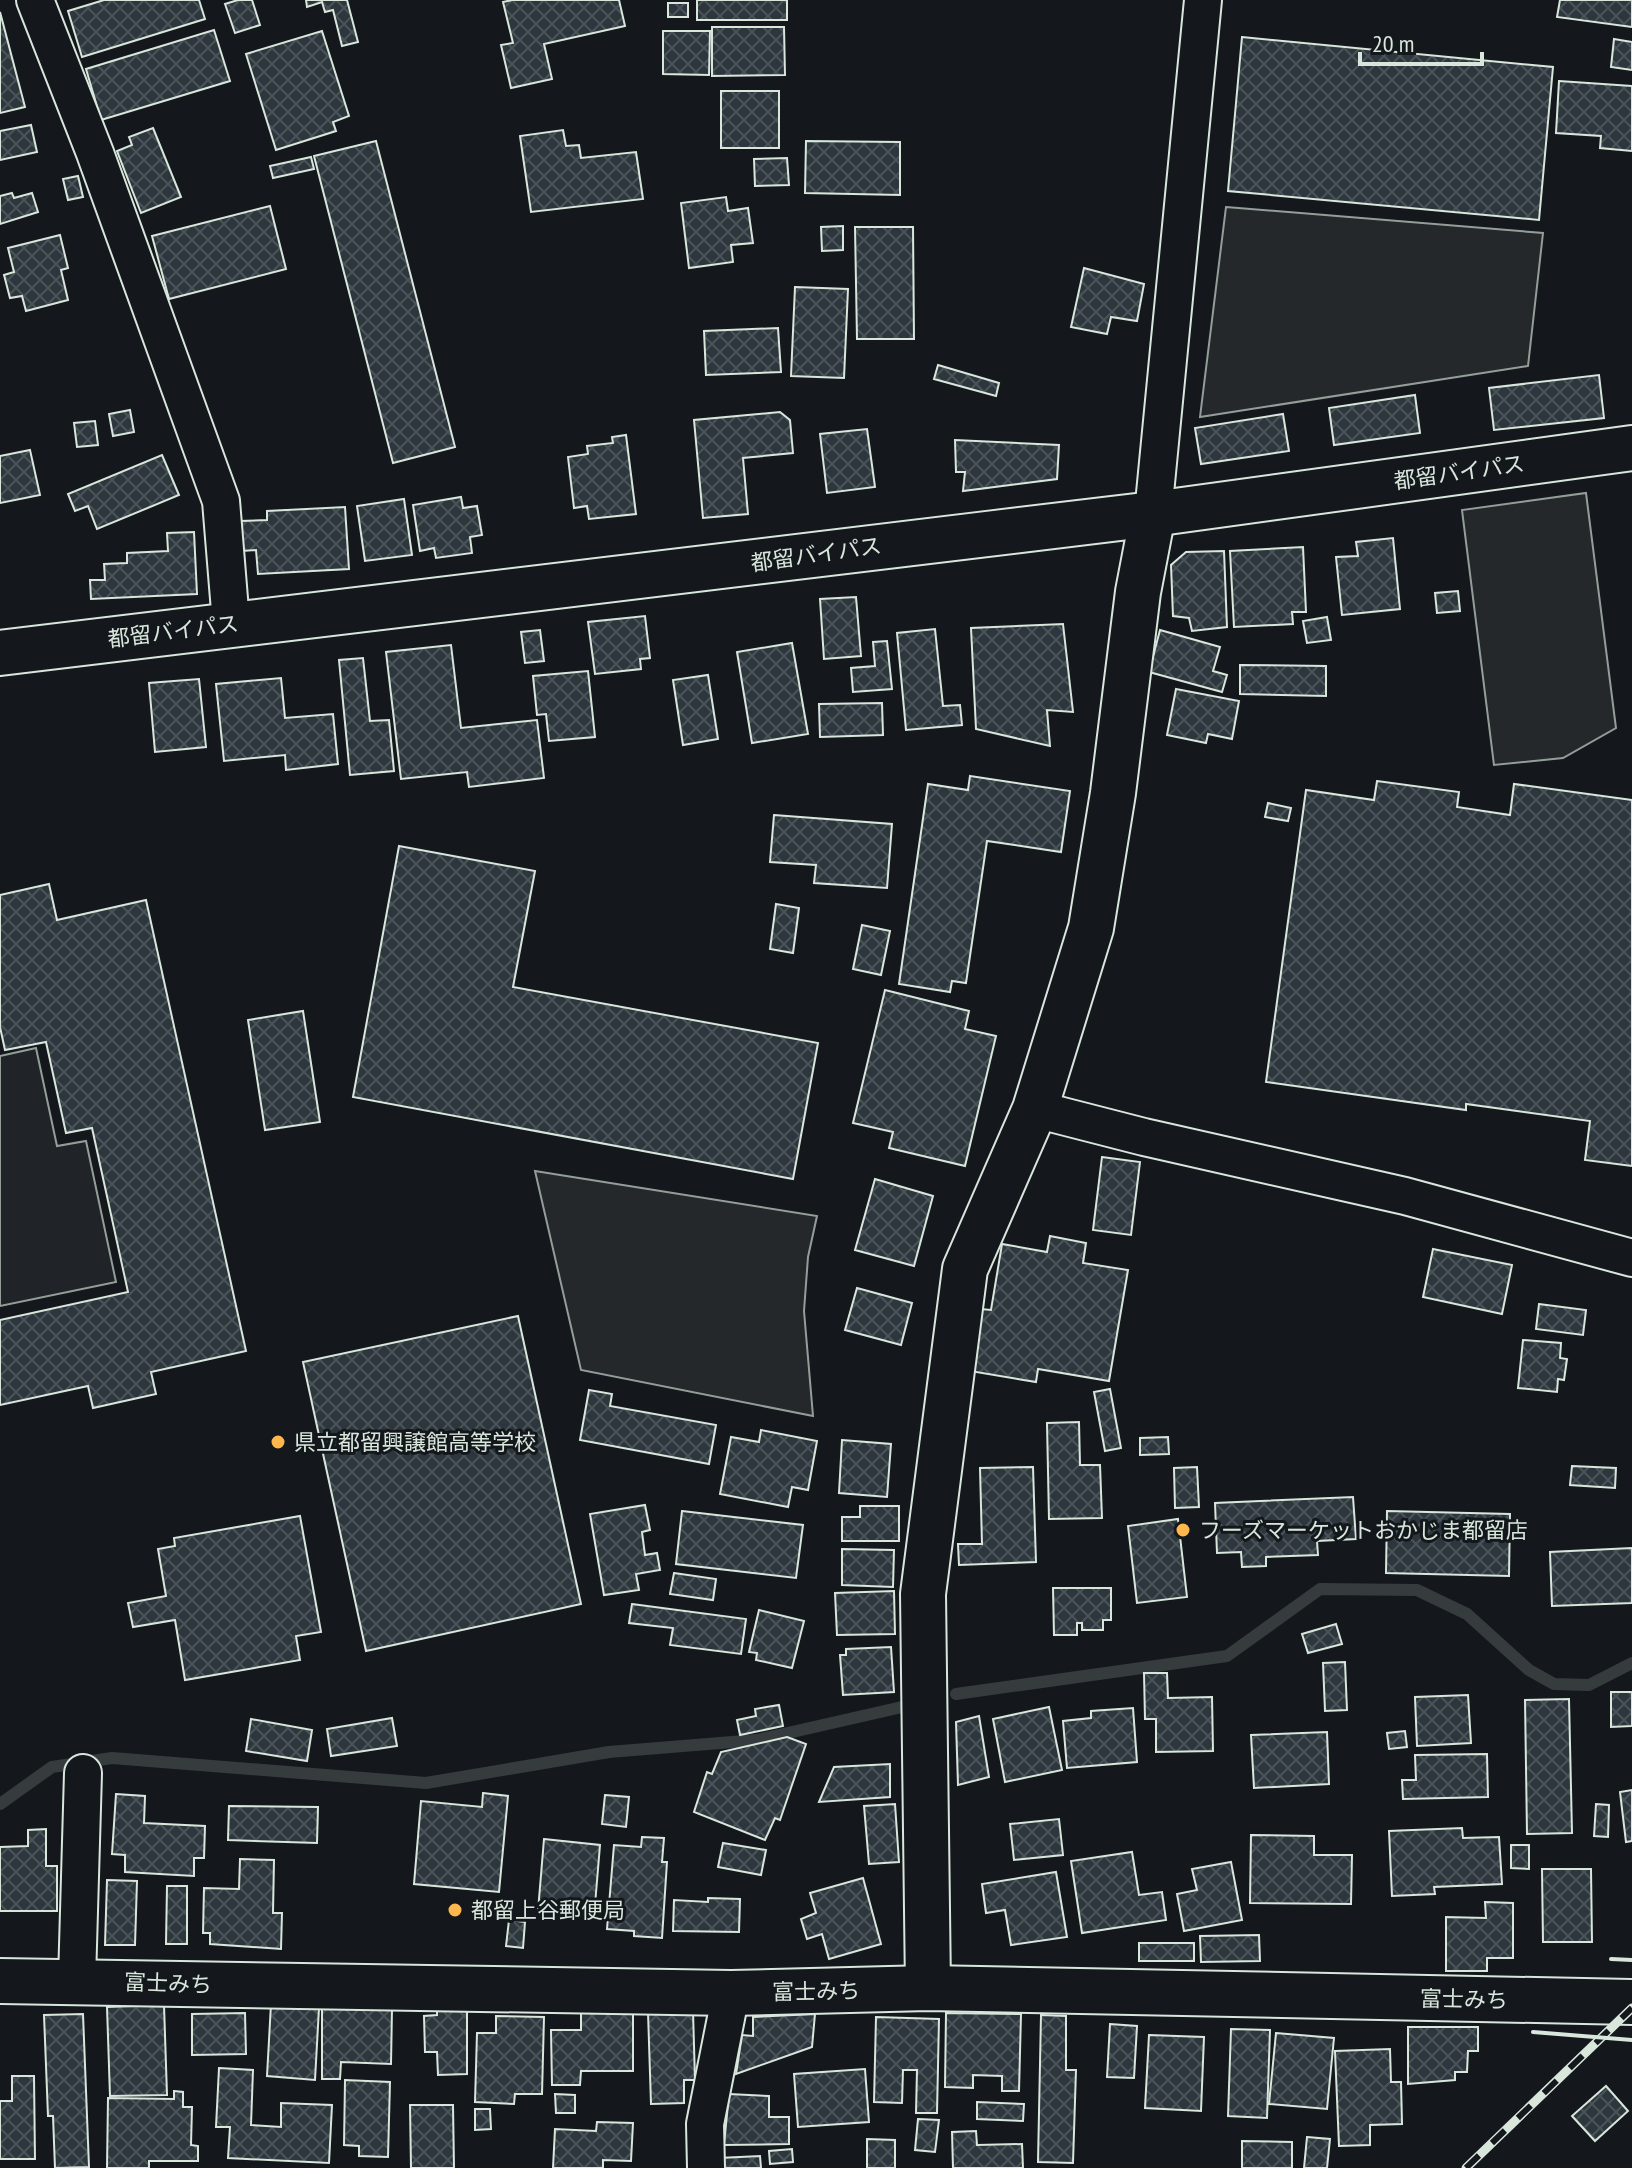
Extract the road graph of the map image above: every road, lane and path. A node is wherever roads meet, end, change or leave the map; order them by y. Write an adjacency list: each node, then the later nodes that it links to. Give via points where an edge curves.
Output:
1 (35, 0): 5 (street, via 221,501)
2 (1203, 0): 4 (street)
3 (1632, 448): 4 (main road, 都留バイパス)
4 (1153, 514): 5 (main road, 都留バイパス); 7 (main road, via 1091,928)
5 (231, 623): 6 (main road, 都留バイパス)
6 (0, 653)
7 (1035, 1109): 8 (street, via 1405,1196); 12 (main road, via 965,1269 923,1594)
8 (1632, 1258)
9 (83, 1773): 10 (street)
10 (77, 1980): 11 (main road, 富士みち); 13 (main road, 富士みち)
11 (0, 1981)
12 (928, 1988): 13 (main road, 富士みち); 14 (main road, 富士みち)
13 (731, 1993): 15 (street, via 705,2124)
14 (1632, 2002)
15 (706, 2168)

